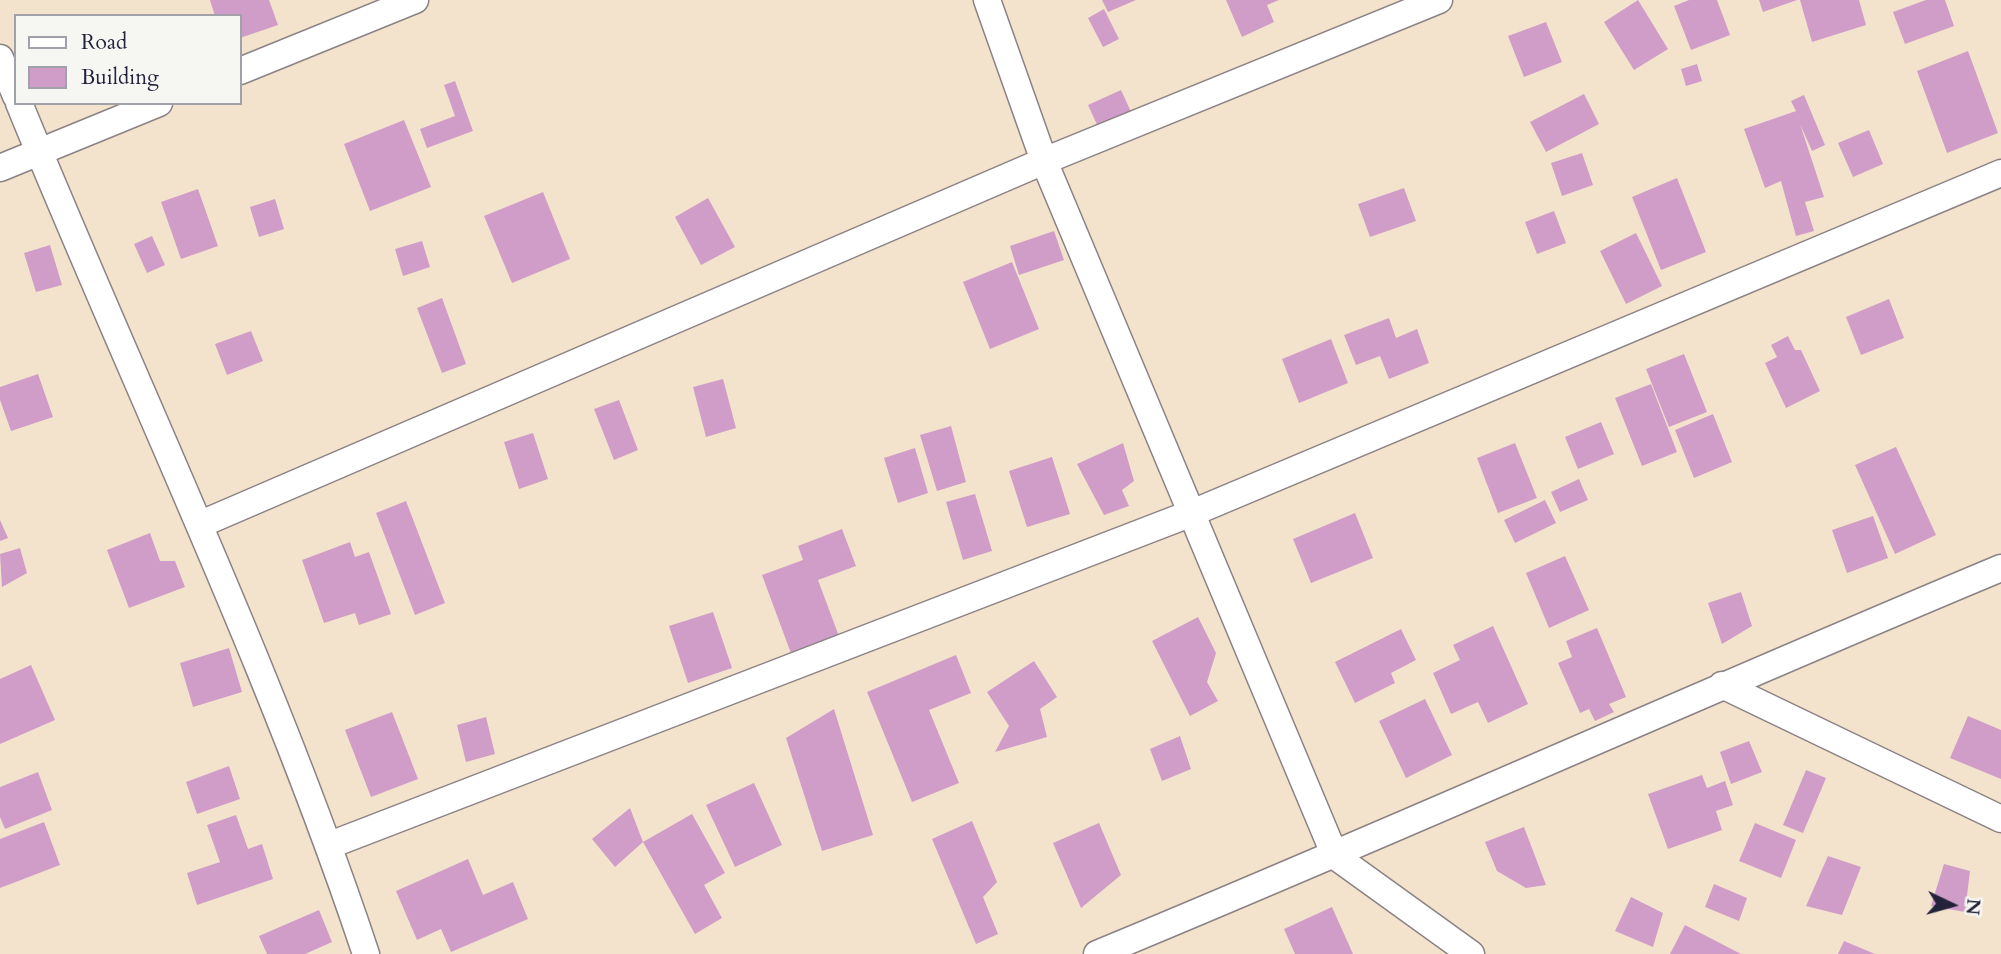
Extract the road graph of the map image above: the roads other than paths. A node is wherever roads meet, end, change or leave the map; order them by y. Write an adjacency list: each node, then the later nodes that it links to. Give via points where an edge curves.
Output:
1 (415, 0): 4 (street)
2 (987, 0): 11 (street)
3 (1440, 0): 11 (street)
4 (365, 10): 6 (street)
5 (0, 58): 7 (street)
6 (242, 70)
7 (14, 91)
8 (20, 105): 10 (street)
9 (154, 105): 10 (street)
10 (38, 151): 12 (street); 15 (street)
11 (1044, 161): 14 (street); 15 (street)
12 (0, 168)
13 (2001, 173): 14 (street)
14 (1192, 513): 19 (street); 20 (street)
15 (201, 524): 19 (street)
16 (2001, 568): 17 (street)
17 (1722, 685): 18 (street); 20 (street)
18 (2001, 819)
19 (330, 845): 21 (street)
20 (1335, 856): 22 (street); 23 (street)
21 (366, 954)
22 (1097, 954)
23 (1471, 954)

